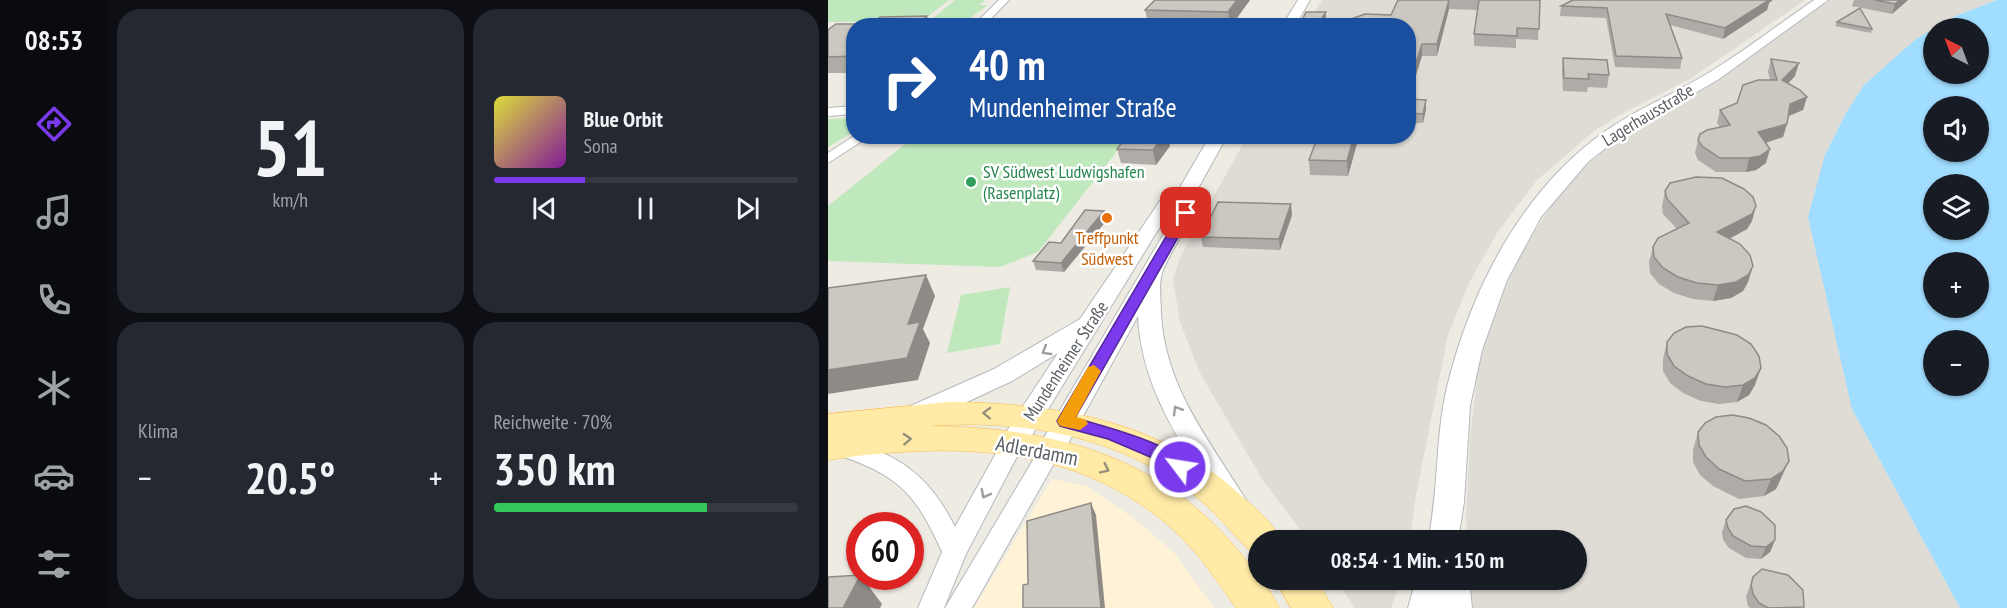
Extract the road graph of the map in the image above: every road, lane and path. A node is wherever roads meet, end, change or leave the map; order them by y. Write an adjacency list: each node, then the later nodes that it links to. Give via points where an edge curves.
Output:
1 (1004, 0): 4 (street)
2 (1304, 0): 5 (street)
3 (1822, 0): 19 (street, Lagerhausstraße, via 1717,74 1611,135 1559,182 1531,217 1504,260 1479,316 1462,379)
4 (986, 18)
5 (1293, 18)
6 (846, 111): 7 (street)
7 (828, 112)
8 (851, 144): 10 (street)
9 (1215, 144): 11 (street, Mundenheimer Straße)
10 (828, 159)
11 (1186, 193): 12 (street, Mundenheimer Straße, via 1193,200); 13 (street, Mundenheimer Straße, via 1171,199)
12 (1150, 273): 16 (street, Mundenheimer Straße); 20 (street, one-way to 12, via 1166,390 1152,336)
13 (1094, 319): 14 (street, one-way to 14, via 1012,370); 15 (street, Mundenheimer Straße)
14 (917, 414): 15 (main road, one-way to 14); 17 (main road)
15 (1031, 416): 16 (main road); 18 (street, Mundenheimer Straße)
16 (1058, 436): 18 (main road, Adlerdamm); 20 (main road, via 1094,427 1161,455 1199,480); 26 (street, Mundenheimer Straße); 27 (main road, Adlerdamm, one-way to 27, via 1078,456 1142,486 1189,522 1231,568)
17 (832, 440): 18 (main road, Adlerdamm, one-way to 18); 21 (street, via 914,482 931,501)
18 (1014, 443): 21 (street, Mundenheimer Straße, one-way to 21)
19 (1451, 526)
20 (1251, 527)
21 (954, 552): 25 (street, Mundenheimer Straße)
22 (1301, 590): 28 (main road)
23 (1429, 590): 29 (street)
24 (1454, 590): 30 (street)
25 (931, 608)
26 (958, 608)
27 (1259, 608)
28 (1313, 608)
29 (1425, 608)
30 (1455, 608)

